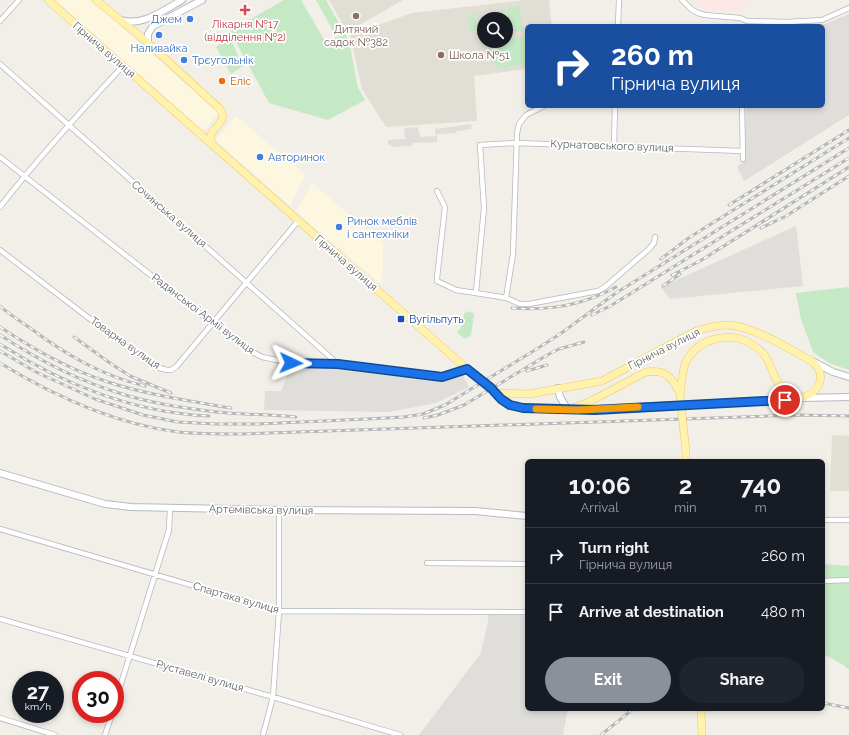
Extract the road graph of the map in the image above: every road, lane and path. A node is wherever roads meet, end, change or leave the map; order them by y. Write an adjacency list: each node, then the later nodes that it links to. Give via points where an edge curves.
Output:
1 (19, 0): 11 (street)
2 (48, 0): 17 (main road, Гірнича вулиця)
3 (96, 0): 9 (main road)
4 (182, 0): 10 (main road)
5 (202, 0): 14 (main road)
6 (619, 0): 12 (street)
7 (682, 0): 13 (street, via 698,13 740,18)
8 (849, 8): 13 (street, via 822,20)
9 (117, 18): 10 (main road, via 134,22); 15 (main road)
10 (148, 18): 14 (main road, via 148,24)
11 (0, 21)
12 (618, 24)
13 (746, 24)
14 (153, 26): 15 (main road, via 148,34)
15 (148, 43): 22 (main road, via 220,109 222,119)
16 (0, 64): 21 (street, Сочинська вулиця)
17 (123, 66): 21 (street); 23 (main road, Гірнича вулиця)
18 (540, 108): 24 (street, via 529,113 519,124)
19 (615, 108): 25 (street)
20 (742, 108): 27 (street)
21 (68, 126): 30 (street); 36 (street, Сочинська вулиця)
22 (212, 131): 23 (main road, via 204,134); 26 (main road, via 210,138)
23 (197, 132): 26 (main road, Гірнича вулиця)
24 (516, 143): 25 (street, Курнатовського вулиця); 37 (street, Курнатовського вулиця, via 480,145 484,208); 38 (street, via 513,254)
25 (614, 146): 27 (street, Курнатовського вулиця)
26 (215, 147): 33 (main road, Гірнича вулиця)
27 (743, 151): 29 (street)
28 (0, 157): 30 (street, Радянської Армії вулиця)
29 (743, 159)
30 (24, 175): 32 (street); 39 (street, Радянської Армії вулиця)
31 (437, 191): 37 (street, via 445,207 438,281 456,290)
32 (0, 207)
33 (298, 221): 36 (street, Товарна вулиця); 42 (main road, Гірнича вулиця)
34 (655, 237): 38 (street, via 649,249 598,291 524,305)
35 (0, 250): 39 (street, Товарна вулиця, via 124,345 161,369 172,370 176,367)
36 (246, 283): 39 (street, Товарна вулиця); 41 (street, Сочинська вулиця)
37 (476, 292): 38 (street)
38 (506, 298)
39 (212, 323): 41 (street, Радянської Армії вулиця, via 262,357 291,363)
40 (813, 362): 43 (main road, Гірнича вулиця); 44 (main road, Гірнича вулиця, via 746,329 735,326 712,326 680,338 602,381); 48 (main road, via 818,366 820,373 818,387 810,395)
41 (338, 364): 42 (street, Радянської Армії вулиця, via 442,377)
42 (467, 369): 45 (main road, Гірнича вулиця)
43 (849, 377)
44 (558, 388): 45 (main road, Гірнича вулиця, via 529,394); 49 (main road)
45 (496, 393): 49 (main road, Гірнича вулиця, via 510,405)
46 (680, 394): 48 (main road, via 686,363 694,351 708,341 728,337 739,338 756,347 766,356 783,391); 49 (main road, via 667,374 656,370 646,372 589,402); 50 (main road, bridge)
47 (849, 397): 48 (main road, Гірнича вулиця)
48 (798, 398): 49 (main road, Гірнича вулиця)
49 (568, 410)
50 (686, 457)
51 (0, 473): 52 (main road, Артемівська вулиця, via 105,504)
52 (170, 508): 53 (main road, Артемівська вулиця); 60 (street, via 169,530)
53 (279, 510): 54 (main road, Артемівська вулиця, via 475,511); 63 (street)
54 (525, 516)
55 (825, 520): 56 (street)
56 (849, 520)
57 (0, 529): 60 (street, Спартака вулиця)
58 (427, 563): 59 (street)
59 (525, 564)
60 (154, 575): 63 (street, Спартака вулиця); 66 (street)
61 (849, 580): 62 (street)
62 (825, 581)
63 (279, 611): 64 (street, Спартака вулиця); 68 (street)
64 (525, 612)
65 (0, 619): 66 (street, Руставелі вулиця)
66 (129, 656): 67 (street); 68 (street, Руставелі вулиця)
67 (124, 673)
68 (274, 697): 74 (street); 75 (street, Руставелі вулиця)
69 (701, 711): 76 (main road)
70 (0, 718): 72 (street)
71 (109, 723): 73 (street)
72 (55, 735)
73 (105, 735)
74 (263, 735)
75 (400, 735)
76 (702, 735)

